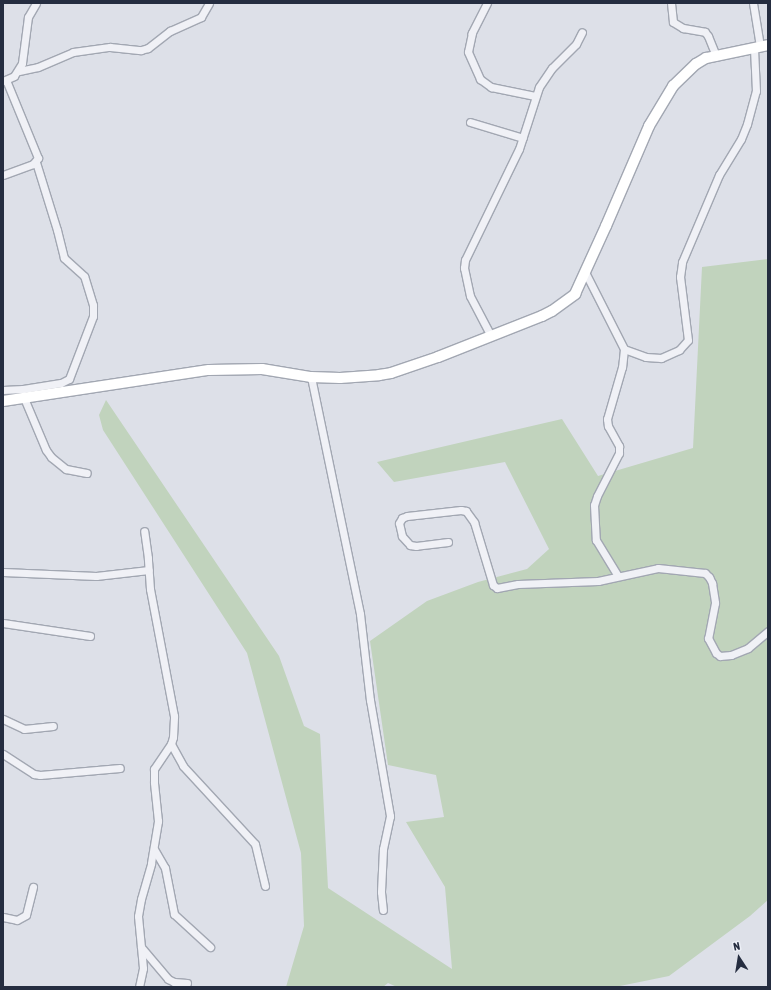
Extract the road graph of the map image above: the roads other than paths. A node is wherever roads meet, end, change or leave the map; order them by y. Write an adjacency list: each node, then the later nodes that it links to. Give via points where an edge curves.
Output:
1 (36, 3): 9 (street, via 28,17)
2 (210, 3): 9 (street, via 201,17 170,31 148,48 141,50 110,47 73,52 38,67)
3 (487, 3): 11 (street, via 472,33 468,52 480,80 491,87)
4 (671, 3): 8 (street, via 673,22 683,28 705,32)
5 (753, 3): 7 (street)
6 (582, 32): 11 (street, via 576,44 552,68)
7 (761, 46): 8 (main road); 18 (street, via 756,91 747,124 719,175 682,262 680,277 688,340 679,350 662,358 646,357)
8 (716, 56): 16 (main road, via 696,64 667,93 648,126)
9 (19, 70): 10 (street)
10 (4, 81): 14 (street, via 37,153)
11 (535, 96): 13 (street)
12 (470, 122): 13 (street)
13 (523, 138): 17 (street, via 465,260 464,268 470,296)
14 (36, 162): 15 (street); 20 (street, via 58,230 64,258 84,276 93,305 93,316 69,379 38,387)
15 (3, 175)
16 (585, 272): 17 (main road, via 575,294 568,301 542,316); 18 (street)
17 (491, 336): 19 (main road, via 391,372 349,378)
18 (624, 349): 28 (street, via 622,367 607,419 619,446 619,453 594,506 596,540)
19 (311, 376): 21 (main road, via 262,369 209,370); 40 (street, via 360,614 370,700 390,816 383,849)
20 (3, 390)
21 (24, 398): 22 (main road); 23 (street, via 51,457 66,469)
22 (3, 401)
23 (87, 473)
24 (144, 531): 26 (street)
25 (448, 542): 28 (street, via 410,545 402,536 399,523 402,518 466,510 474,522 493,585 497,588 518,584 598,581)
26 (149, 570): 27 (street, via 96,576); 34 (street, via 150,590 174,716)
27 (3, 572)
28 (618, 576): 30 (street, via 658,568 689,571 709,577 715,603 708,638 720,656 731,655 748,648)
29 (3, 622): 31 (street)
30 (768, 632)
31 (90, 636)
32 (3, 719): 33 (street, via 24,729)
33 (53, 726)
34 (171, 744): 37 (street, via 154,769 158,821); 38 (street, via 183,766 252,840 258,852)
35 (3, 754): 36 (street, via 40,776)
36 (120, 768)
37 (154, 849): 42 (street, via 138,916); 43 (street, via 165,868 174,914)
38 (265, 886)
39 (33, 887): 41 (street, via 26,915 17,920)
40 (383, 910)
41 (3, 917)
42 (140, 947): 44 (street, via 168,979); 45 (street, via 142,968)
43 (210, 948)
44 (187, 983)
45 (139, 987)

